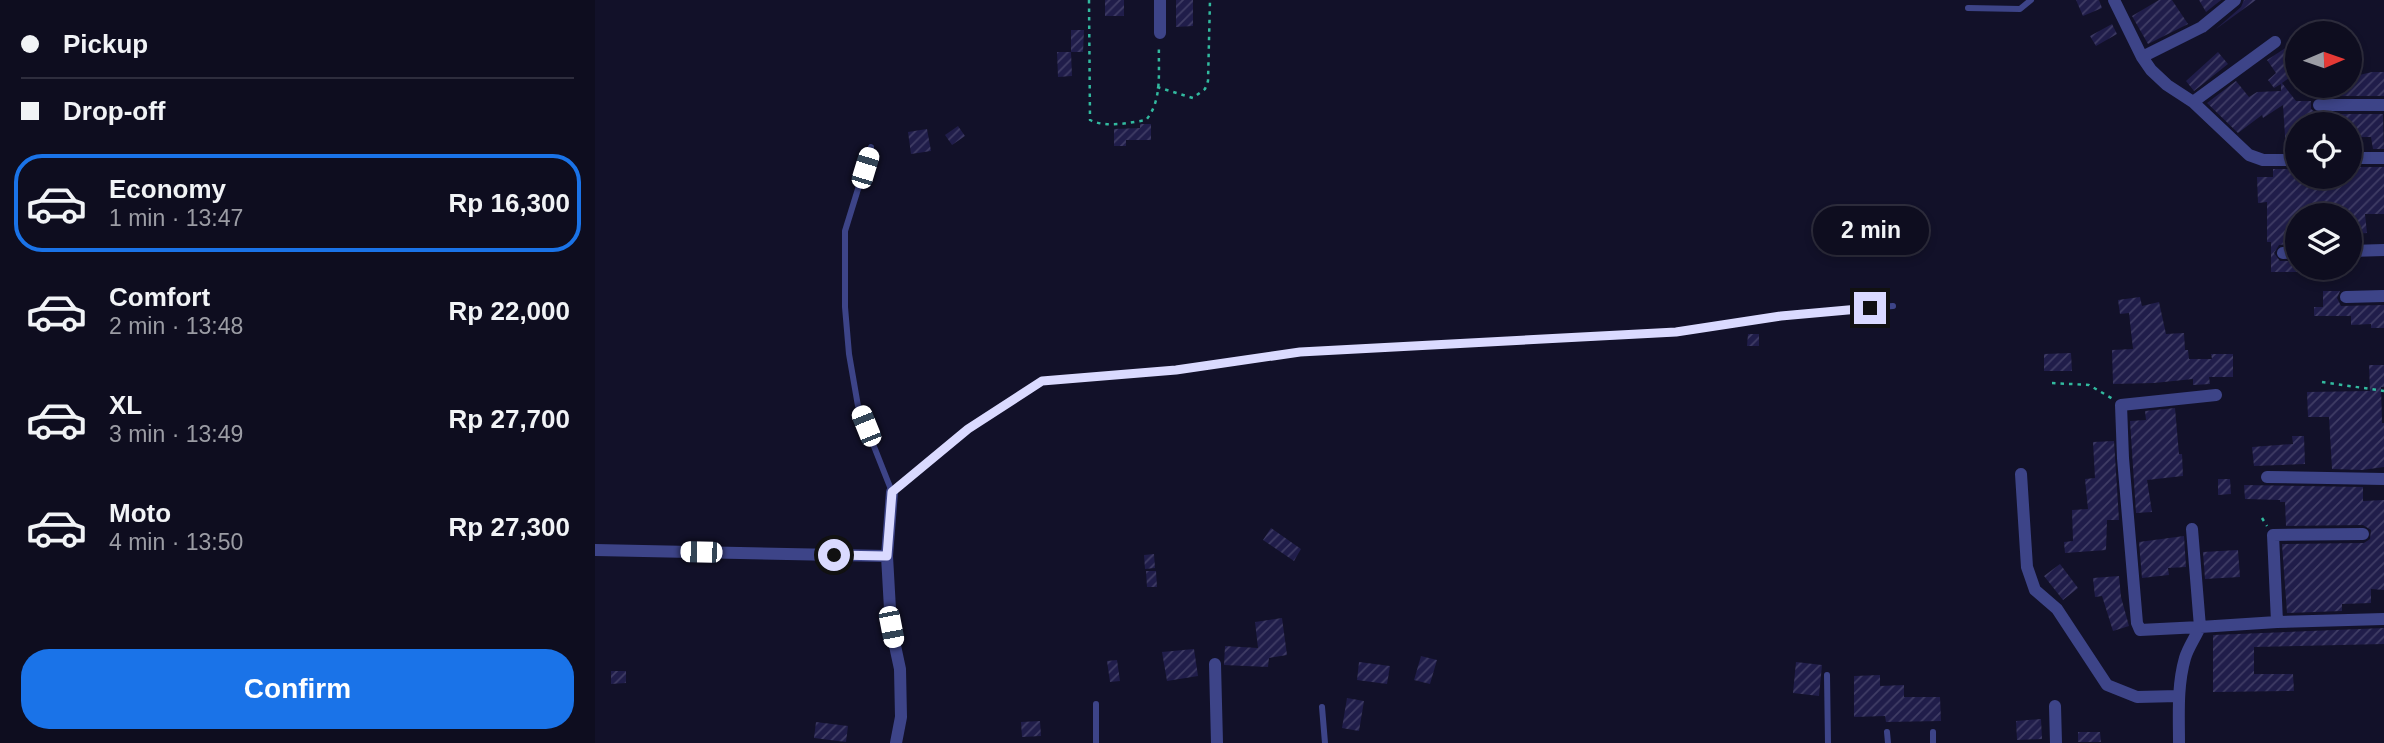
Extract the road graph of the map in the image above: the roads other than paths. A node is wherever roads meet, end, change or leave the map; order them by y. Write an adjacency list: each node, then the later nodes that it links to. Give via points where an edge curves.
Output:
1 (1160, 0): 6 (street)
2 (2031, 0): 5 (lane, via 2020,9)
3 (2114, 0): 8 (street)
4 (2235, 0): 8 (street, via 2202,27)
5 (1968, 8)
6 (1160, 33)
7 (2275, 42): 9 (street)
8 (2143, 57): 9 (street, via 2167,86)
9 (2193, 102): 15 (street, via 2249,155)
10 (2319, 105): 11 (street)
11 (2384, 106)
12 (871, 147): 25 (lane, via 845,231 845,307 858,406)
13 (2384, 158): 14 (street)
14 (2362, 159)
15 (2285, 160)
16 (2384, 250): 17 (street)
17 (2362, 251)
18 (2384, 296): 19 (street)
19 (2346, 297)
20 (1893, 306): 25 (lane, via 1676,332 1300,352 1176,370 1042,381 968,429)
21 (2216, 395): 32 (street, via 2121,405 2139,629)
22 (2021, 474): 35 (street, via 2027,567 2035,590 2057,609 2107,685 2137,697)
23 (2267, 477): 24 (street)
24 (2384, 479)
25 (892, 492): 29 (street)
26 (2192, 528): 32 (street)
27 (2363, 534): 31 (street, via 2273,535)
28 (595, 550): 29 (street)
29 (887, 556): 41 (street, via 891,627 900,669 901,717)
30 (2384, 619): 31 (street)
31 (2277, 622): 32 (street)
32 (2200, 627): 35 (street, via 2186,655)
33 (1215, 664): 43 (street)
34 (1827, 675): 45 (lane)
35 (2178, 696): 49 (street)
36 (1096, 704): 42 (lane)
37 (2055, 706): 48 (street)
38 (1322, 707): 44 (lane)
39 (1887, 732): 46 (lane)
40 (1933, 732): 47 (lane)
41 (896, 743)
42 (1096, 743)
43 (1217, 743)
44 (1325, 743)
45 (1828, 743)
46 (1888, 743)
47 (1933, 743)
48 (2056, 743)
49 (2179, 743)

